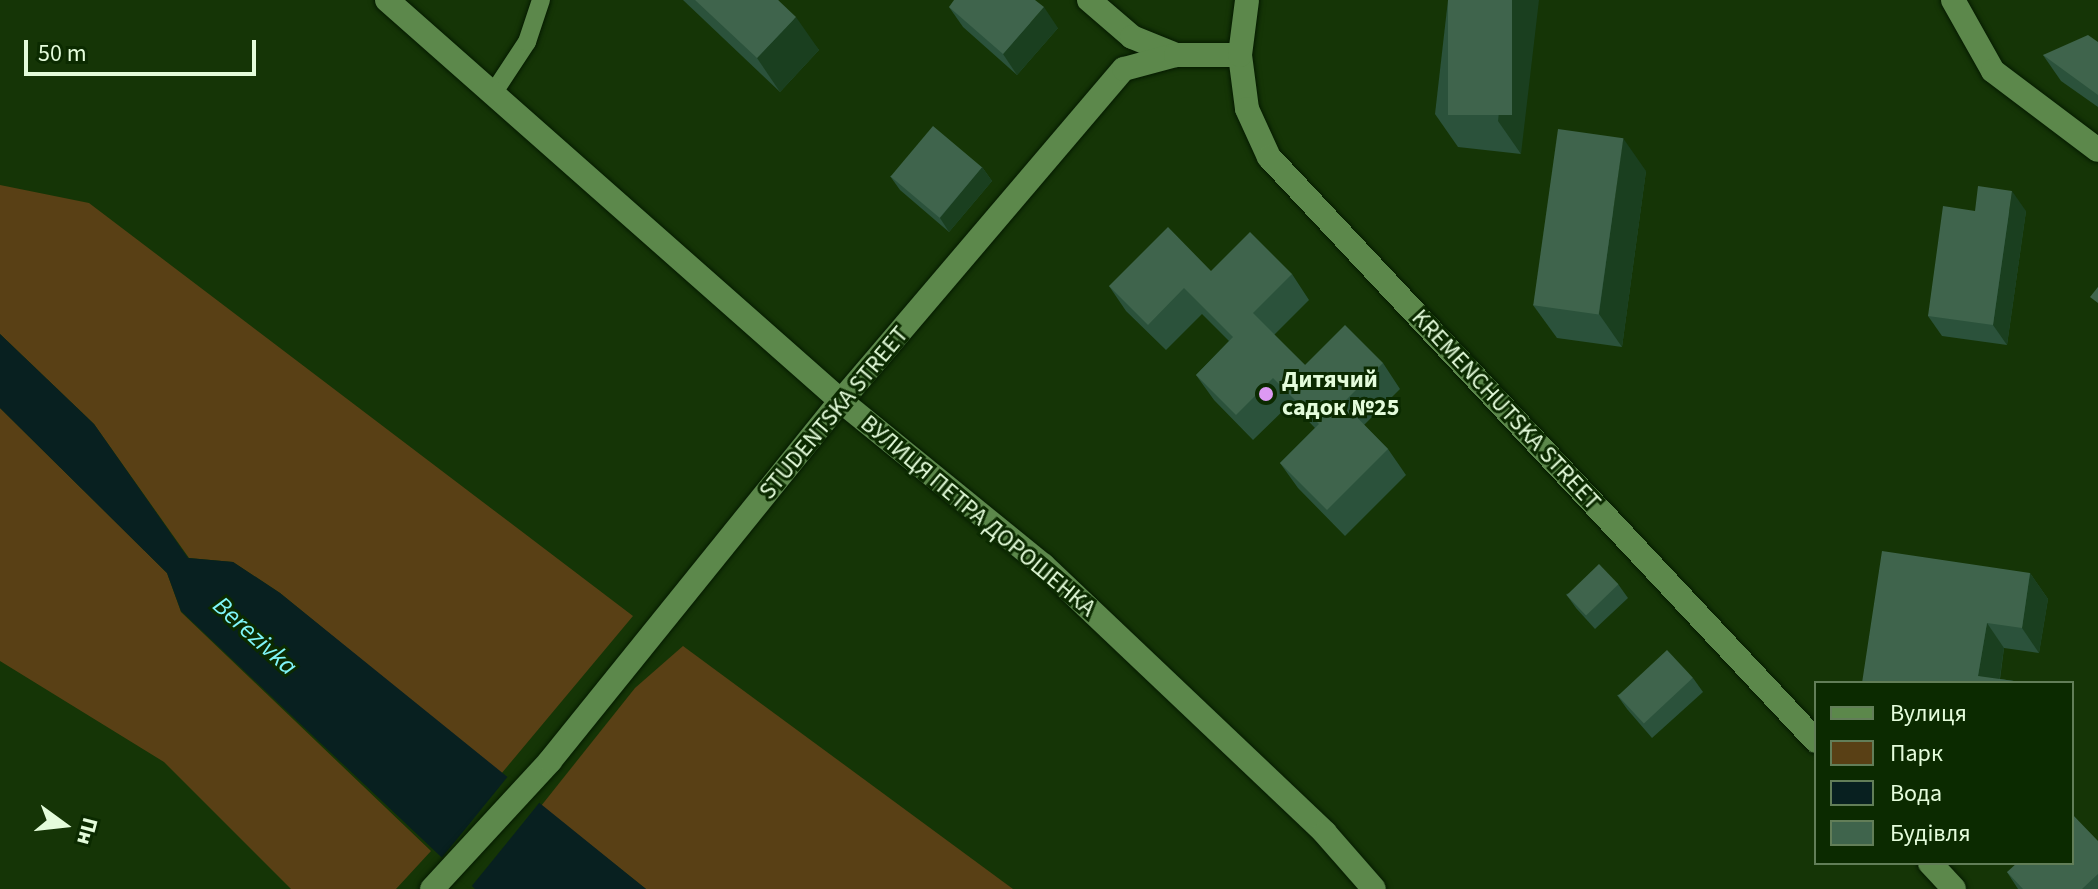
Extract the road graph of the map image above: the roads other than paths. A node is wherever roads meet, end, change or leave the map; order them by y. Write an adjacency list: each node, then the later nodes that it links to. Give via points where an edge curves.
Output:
1 (387, 0): 8 (street, ВУЛИЦЯ ПЕТРА ДОРОШЕНКА)
2 (541, 0): 8 (lane, via 527,42)
3 (1089, 0): 6 (street, via 1132,37)
4 (1247, 0): 7 (street)
5 (1953, 0): 9 (street, via 1993,71)
6 (1176, 55): 7 (street, STUDENTSKA STREET); 10 (street, STUDENTSKA STREET, via 1124,69)
7 (1240, 55): 11 (street, KREMENCHUTSKA STREET, via 1247,109 1269,157)
8 (492, 95): 10 (street, ВУЛИЦЯ ПЕТРА ДОРОШЕНКА)
9 (2098, 150)
10 (841, 401): 13 (street, STUDENTSKA STREET, via 550,761); 14 (street, ВУЛИЦЯ ПЕТРА ДОРОШЕНКА, via 1043,565 1325,833)
11 (1814, 739)
12 (1932, 865): 15 (street)
13 (437, 884)
14 (1374, 889)
15 (1954, 889)

